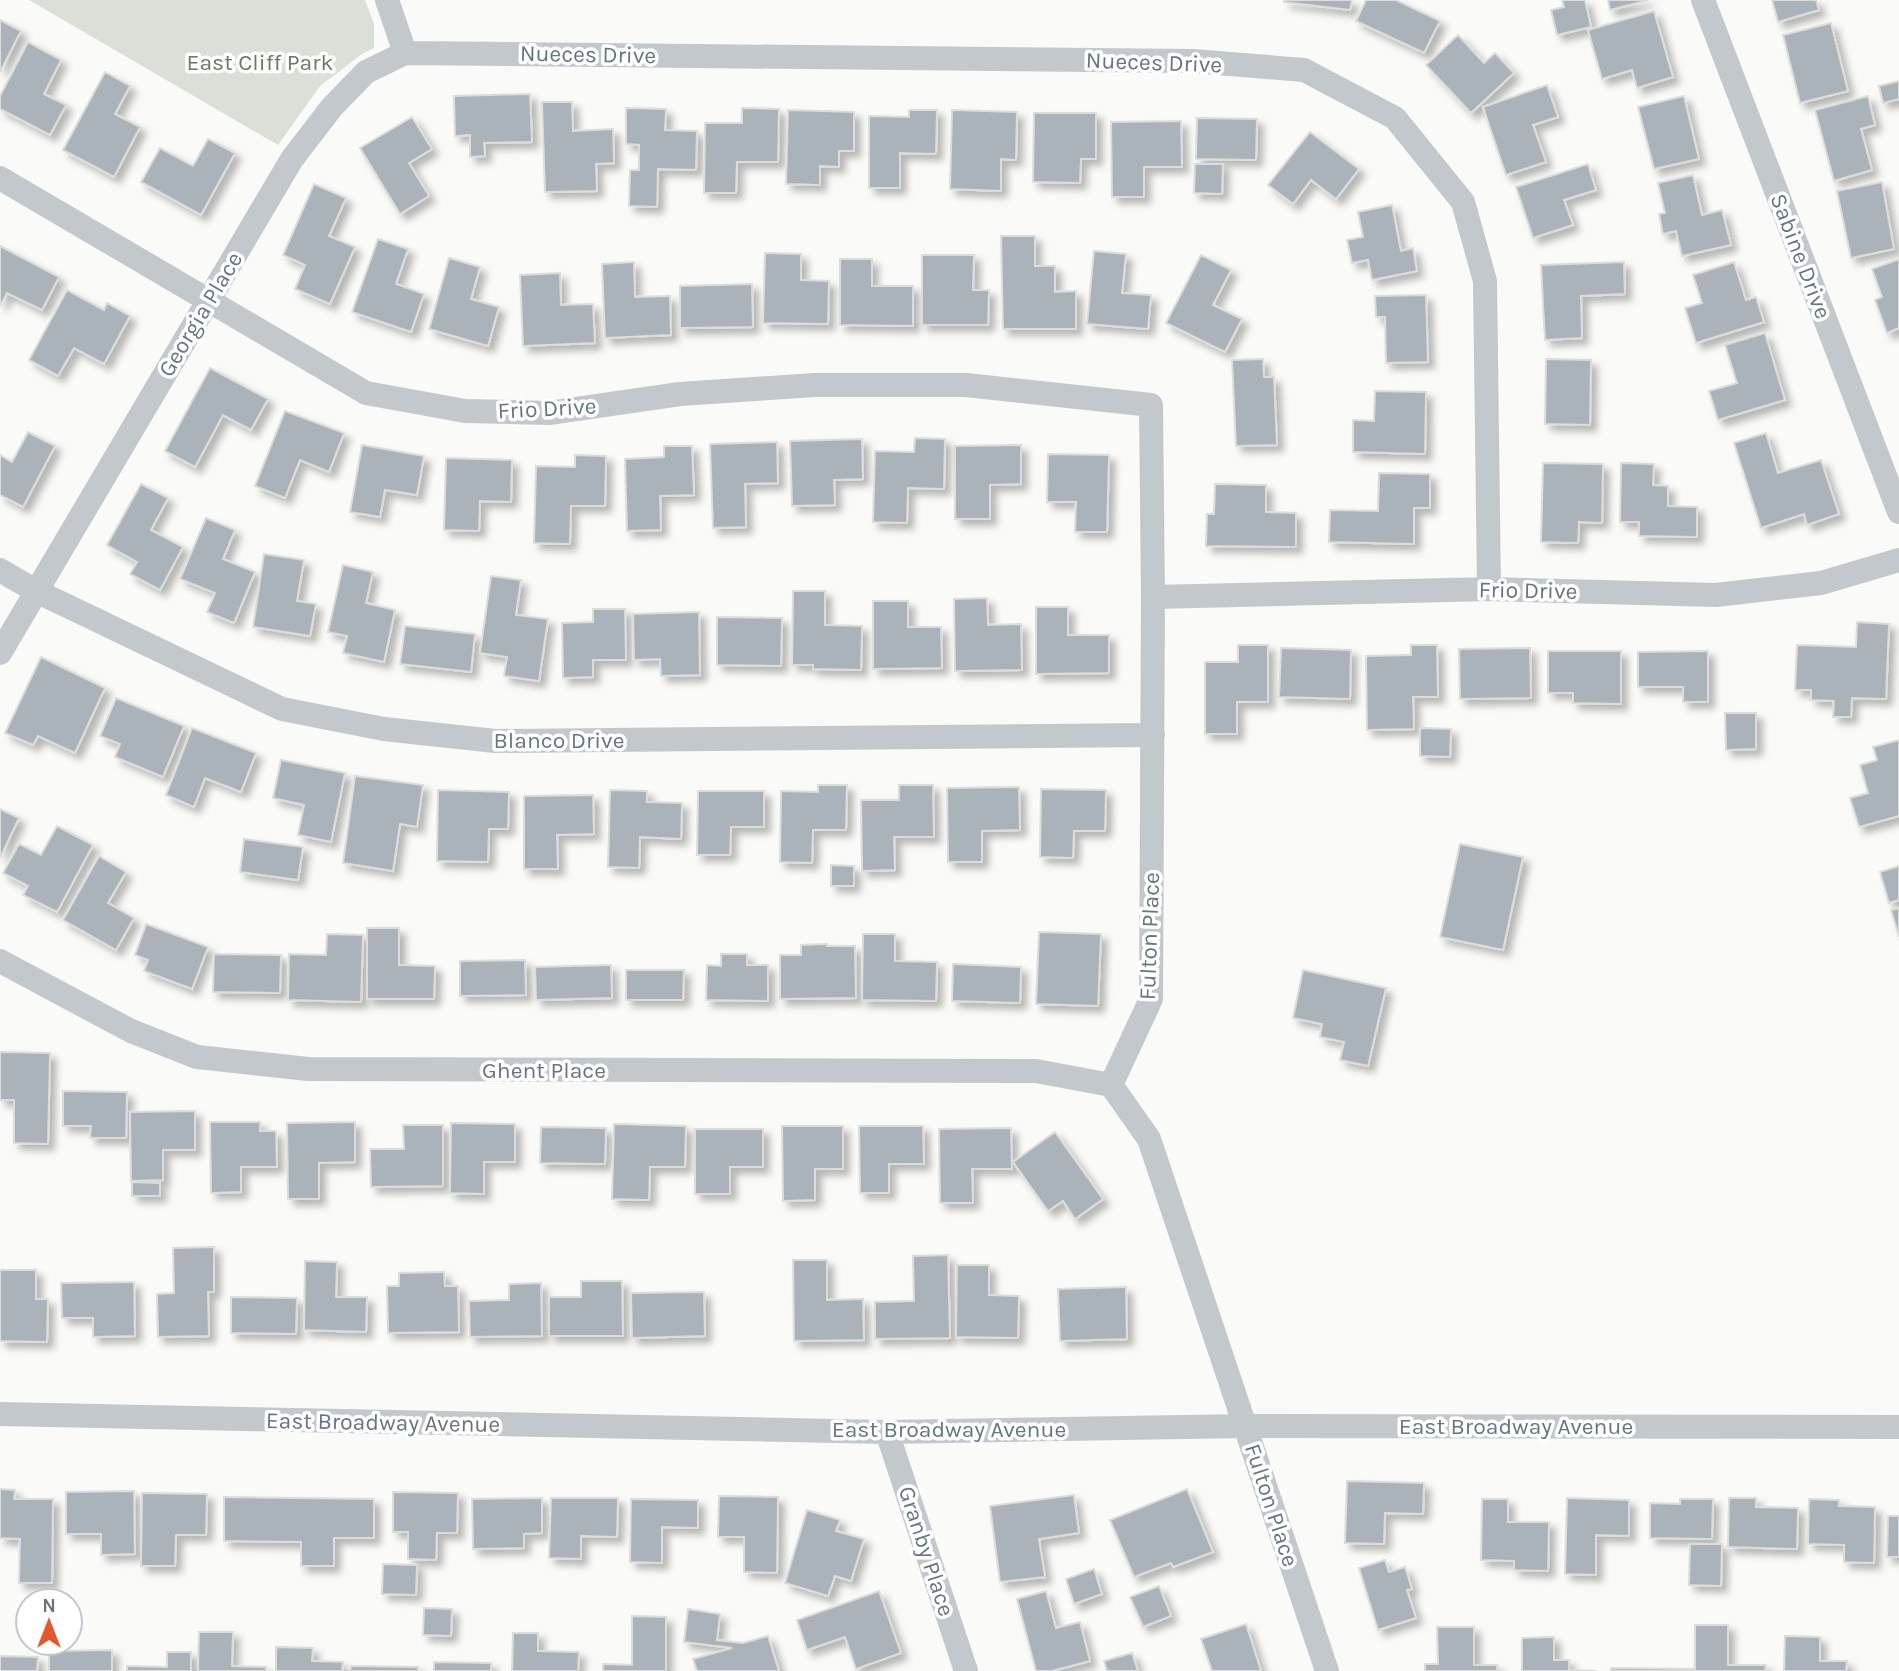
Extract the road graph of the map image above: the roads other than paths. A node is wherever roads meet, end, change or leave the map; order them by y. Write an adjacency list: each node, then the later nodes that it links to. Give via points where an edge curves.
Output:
1 (387, 0): 3 (street)
2 (1703, 0): 7 (street, Sabine Drive)
3 (405, 52): 5 (street, Georgia Place, via 366,72 332,107 292,159); 10 (street, Nueces Drive, via 1193,61 1304,70 1395,118 1463,202 1485,281)
4 (0, 178): 5 (street, Frio Drive)
5 (207, 301): 6 (street, Frio Drive, via 366,393 465,411 549,413 680,394 815,385 966,385); 11 (street, Georgia Place)
6 (1151, 405): 12 (street, Fulton Place)
7 (1899, 512)
8 (1899, 560): 10 (street, Frio Drive, via 1821,583 1716,595)
9 (0, 569): 11 (street, Blanco Drive)
10 (1489, 589): 12 (street, Frio Drive)
11 (36, 591): 13 (street, Georgia Place); 14 (street, Blanco Drive, via 282,709 384,729 495,741)
12 (1153, 597): 14 (street, Fulton Place)
13 (0, 653)
14 (1153, 735): 16 (street, Fulton Place, via 1151,999)
15 (0, 961): 16 (street, Ghent Place, via 131,1031 197,1057 308,1069 1036,1071)
16 (1111, 1085): 18 (street, Fulton Place, via 1149,1139)
17 (0, 1414): 20 (street, East Broadway Avenue)
18 (1246, 1426): 19 (street, East Broadway Avenue); 20 (street, East Broadway Avenue); 22 (street, Fulton Place)
19 (1899, 1427)
20 (887, 1432): 21 (street, Granby Place)
21 (966, 1671)
22 (1327, 1671)

